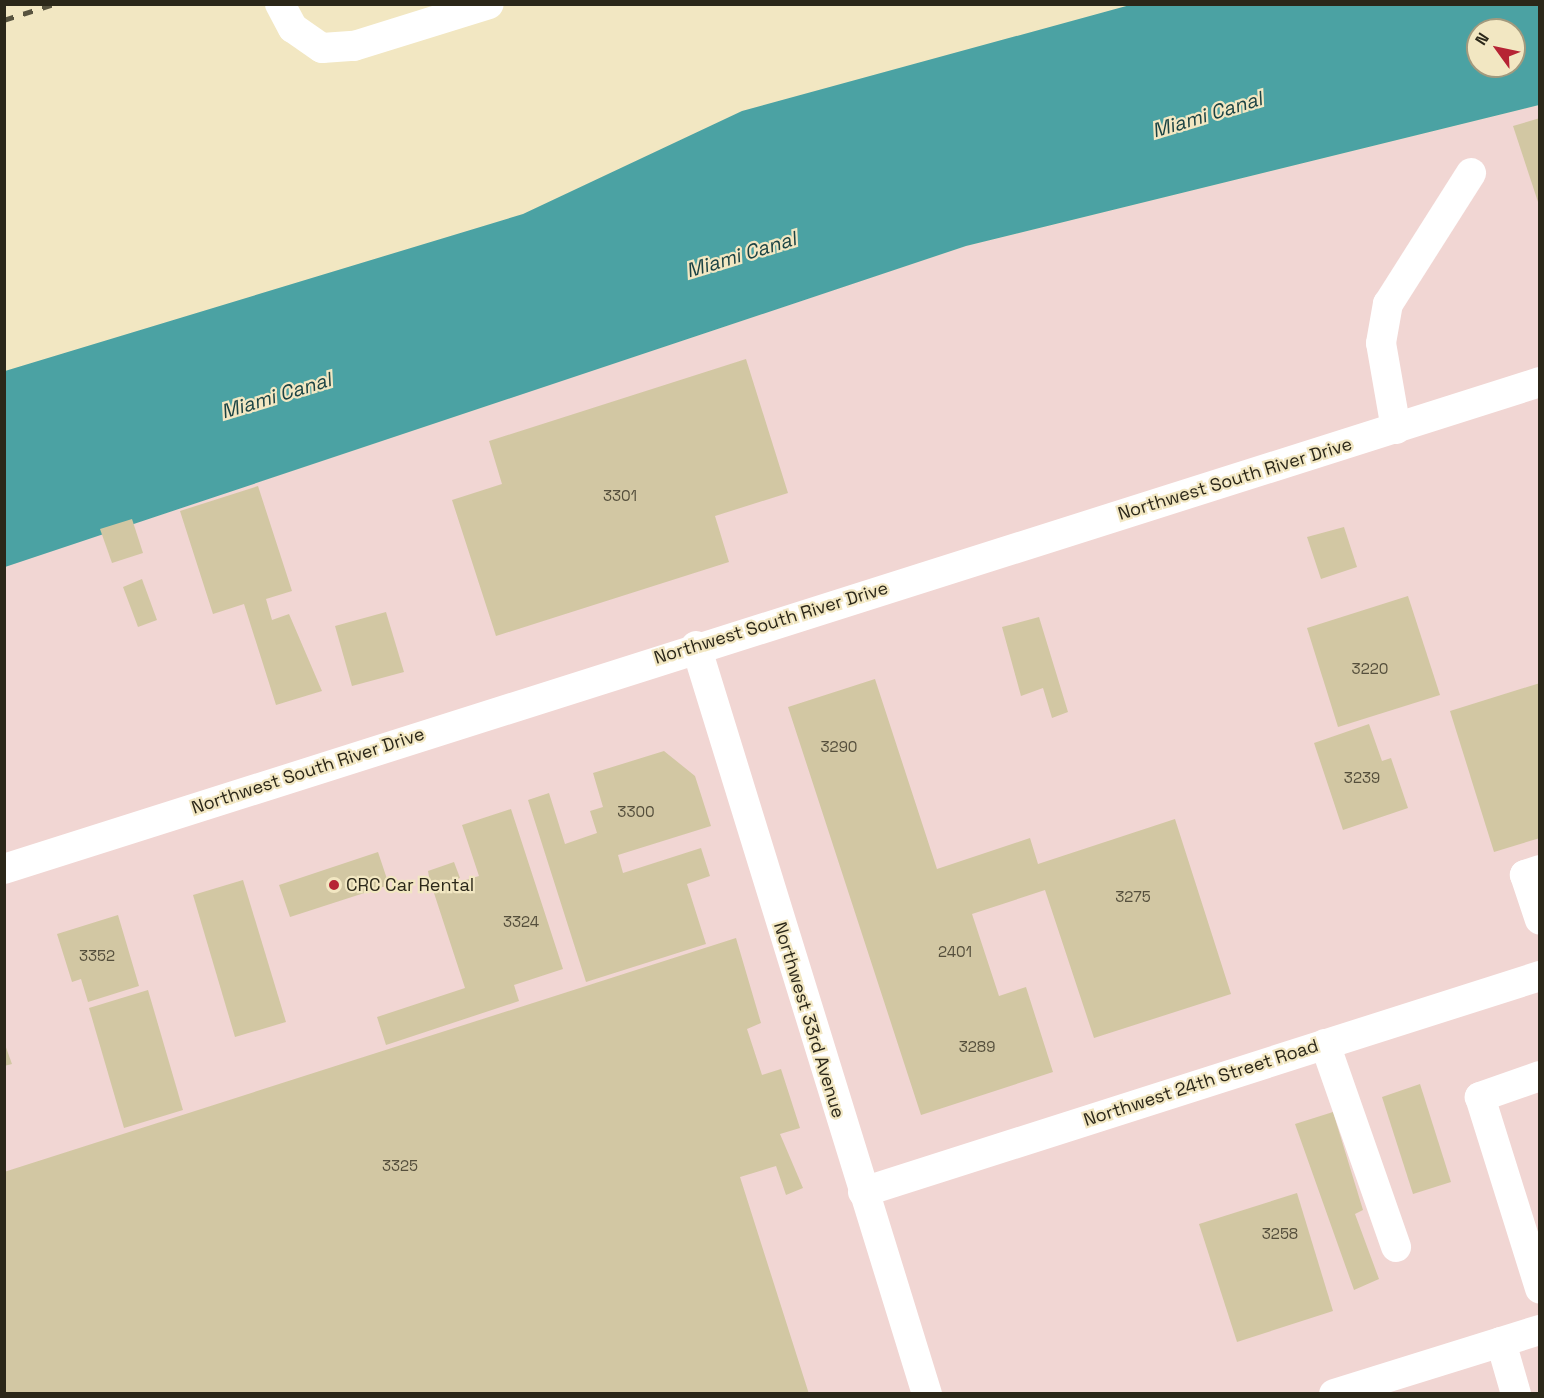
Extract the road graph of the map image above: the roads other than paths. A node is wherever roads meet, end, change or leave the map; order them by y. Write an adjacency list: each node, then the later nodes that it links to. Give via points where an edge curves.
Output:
1 (280, 4): 2 (street, via 293,28 322,48 354,46)
2 (489, 4)
3 (1471, 173): 5 (street, via 1388,304 1381,343)
4 (1539, 382): 5 (street, Northwest South River Drive)
5 (1396, 429): 6 (street, Northwest South River Drive)
6 (696, 646): 7 (street, Northwest South River Drive); 13 (street, Northwest 33rd Avenue)
7 (4, 868)
8 (1539, 870): 9 (street, via 1525,874)
9 (1539, 920)
10 (1539, 976): 11 (street, Northwest 24th Street Road)
11 (1325, 1044): 13 (street, Northwest 24th Street Road); 14 (street)
12 (1539, 1076): 15 (street, via 1480,1097)
13 (863, 1192): 18 (street, Northwest 33rd Avenue)
14 (1396, 1246)
15 (1539, 1289)
16 (1539, 1330): 17 (street)
17 (1501, 1342): 19 (street); 20 (street)
18 (927, 1394)
19 (1334, 1394)
20 (1516, 1394)

